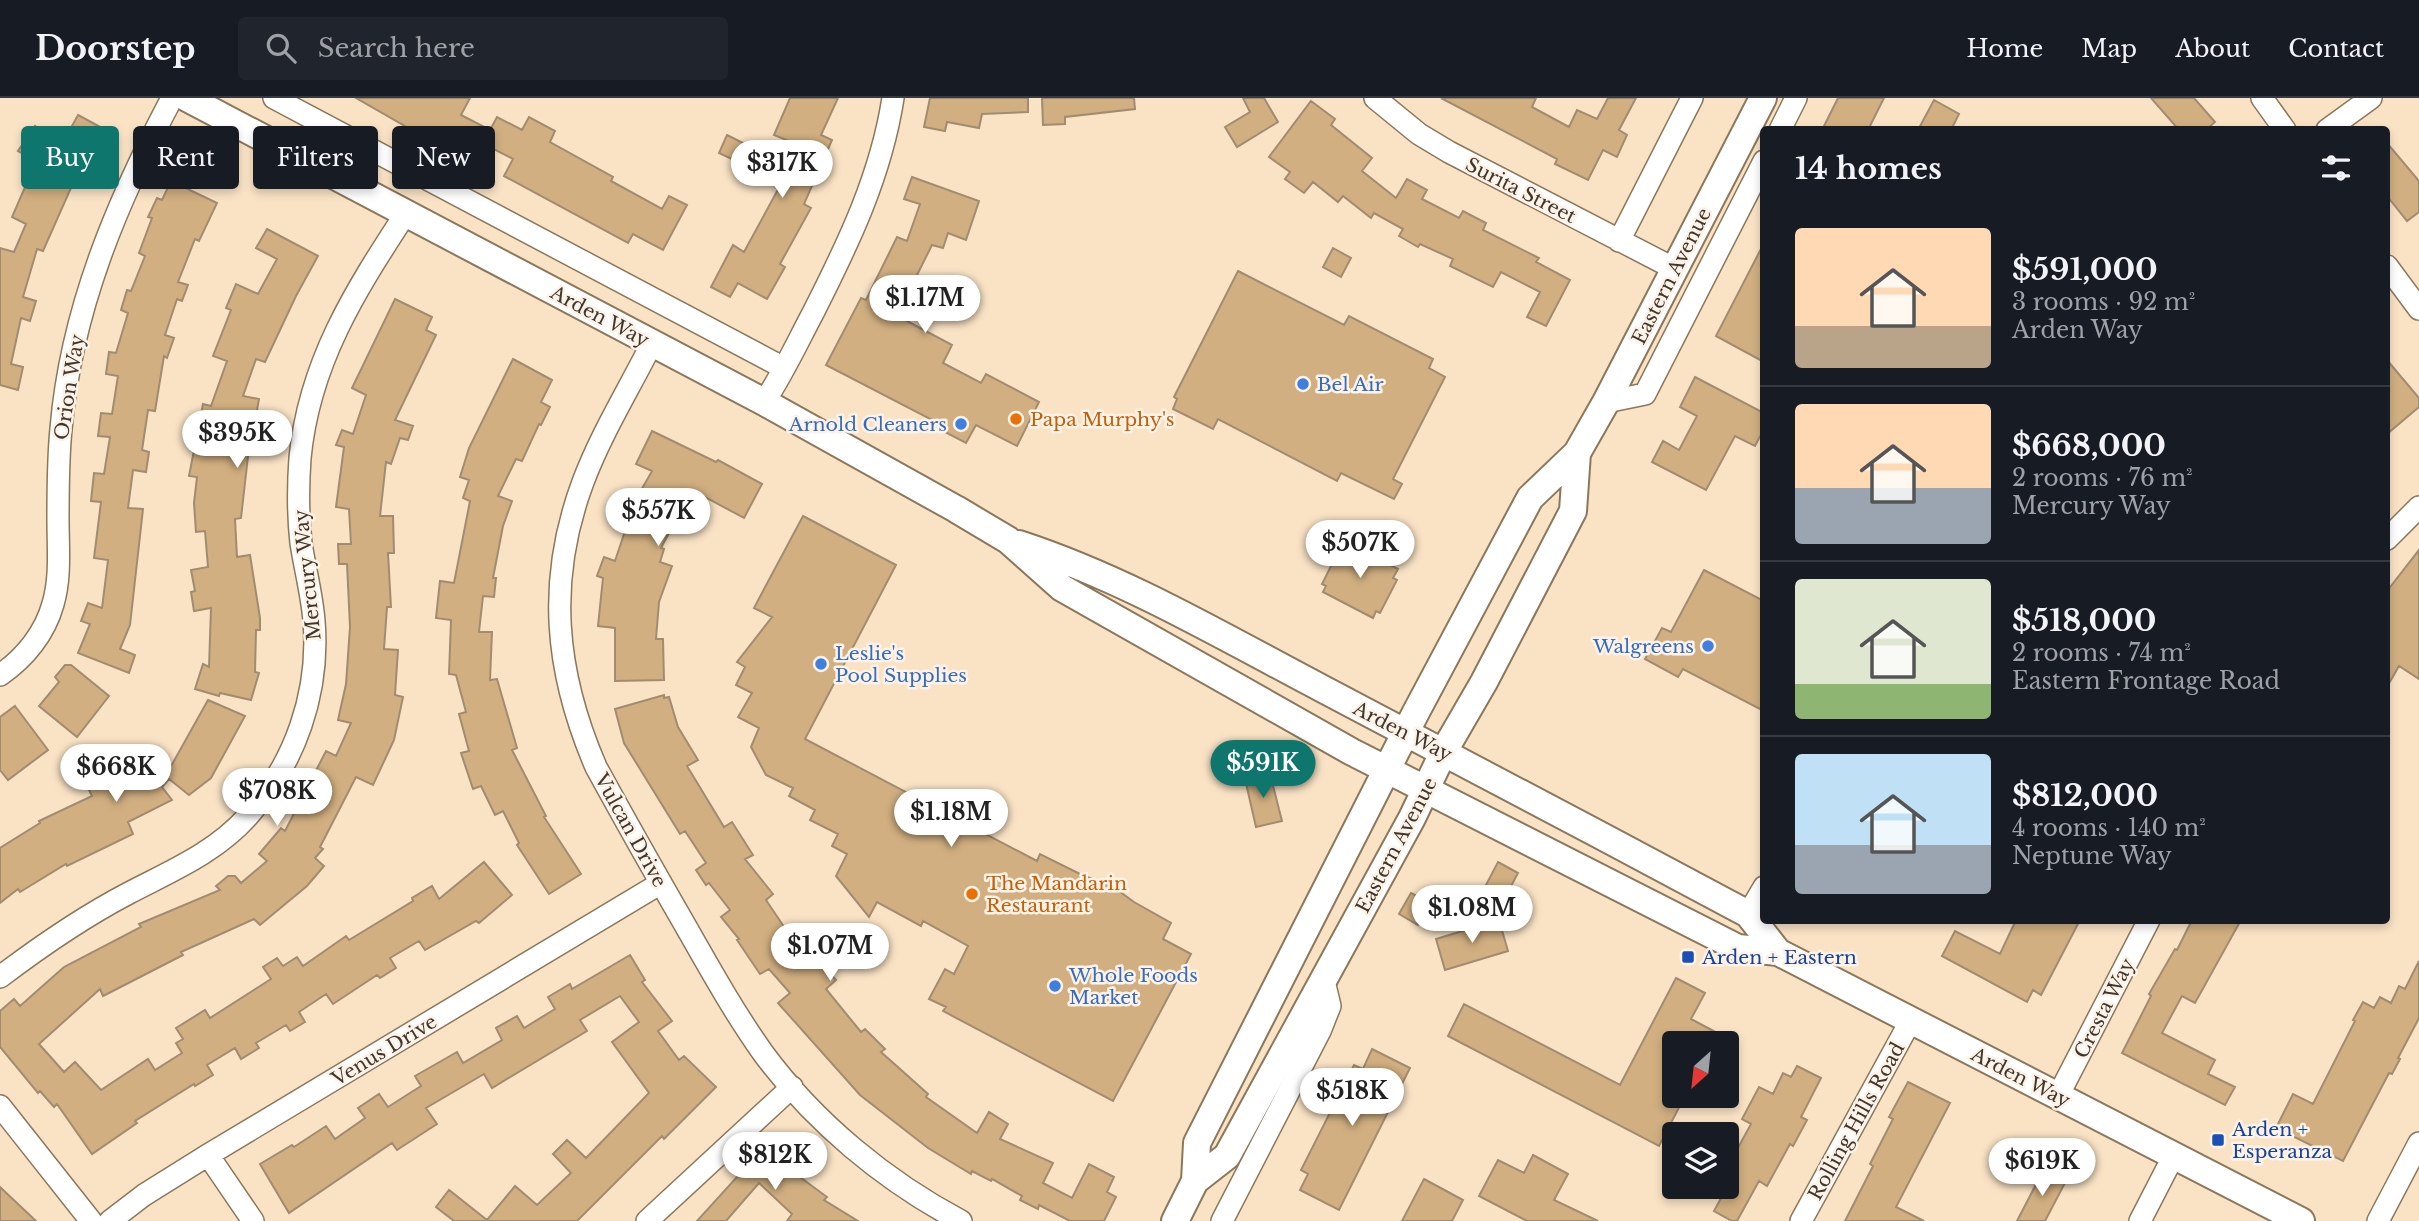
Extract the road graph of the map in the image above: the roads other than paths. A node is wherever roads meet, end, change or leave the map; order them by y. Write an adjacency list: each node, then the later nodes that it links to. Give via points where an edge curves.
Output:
1 (172, 98): 28 (street, Orion Way, via 113,218 80,321 61,427 59,574 53,605 31,647)
2 (187, 98): 15 (main road, Arden Way)
3 (274, 98): 21 (street)
4 (893, 98): 21 (street, via 863,211)
5 (1375, 98): 16 (street, Surita Street, via 1448,152)
6 (1692, 98): 16 (street)
7 (1763, 98): 17 (main road, Eastern Avenue)
8 (1796, 98): 11 (street)
9 (2262, 98): 12 (street)
10 (2371, 98): 13 (street)
11 (1782, 126)
12 (2282, 126)
13 (2332, 126)
14 (1760, 170): 23 (street, via 1645,394)
15 (406, 213): 20 (main road, Arden Way); 38 (street, Mercury Way, via 331,338 307,418 299,500 315,655 302,725 279,773 248,816 208,851 83,919)
16 (1619, 241): 17 (street, Surita Street)
17 (1675, 269): 23 (main road, Eastern Avenue)
18 (2390, 270): 19 (street)
19 (2419, 309)
20 (652, 344): 22 (main road, Arden Way); 33 (street, Vulcan Drive, via 583,482 561,571 559,626 566,681 581,734)
21 (785, 368): 22 (street)
22 (764, 402): 27 (main road, Arden Way)
23 (1606, 402): 24 (main road, Eastern Avenue)
24 (1577, 453): 29 (main road, Eastern Avenue, via 1530,498); 30 (main road, Eastern Avenue, via 1573,512)
25 (2419, 507): 26 (street)
26 (2390, 536)
27 (1008, 540): 29 (main road, Arden Way, via 1134,589); 31 (main road, Arden Way, via 1062,588)
28 (0, 675)
29 (1406, 732): 30 (main road, Arden Way); 31 (main road, Eastern Avenue)
30 (1444, 751): 32 (main road, Eastern Avenue); 35 (main road, Arden Way)
31 (1388, 769): 32 (main road, Arden Way); 47 (main road, Eastern Avenue, via 1197,1143)
32 (1426, 789): 37 (main road, Arden Way, via 1738,948); 39 (main road, Eastern Avenue)
33 (661, 883): 41 (street, Vulcan Drive, via 728,1001); 45 (street, Venus Drive)
34 (1760, 894): 35 (street)
35 (1748, 914): 37 (main road, Arden Way)
36 (2147, 924): 42 (street, Cresta Way)
37 (1778, 952): 40 (main road, Arden Way)
38 (0, 977)
39 (1324, 981): 47 (main road, Eastern Avenue, via 1227,1156); 54 (street, via 1330,1006 1320,1031)
40 (1911, 1020): 42 (main road, Arden Way); 55 (street, Rolling Hills Road)
41 (792, 1087): 51 (street); 52 (street, Vulcan Drive, via 845,1140 895,1180)
42 (2058, 1096): 46 (main road, Arden Way)
43 (0, 1106): 48 (street)
44 (2419, 1143): 58 (street)
45 (208, 1155): 49 (street, Venus Drive); 50 (street)
46 (2174, 1155): 56 (street); 57 (main road, Arden Way)
47 (1195, 1181): 53 (main road, Eastern Avenue)
48 (91, 1221)
49 (110, 1221)
50 (253, 1221)
51 (647, 1221)
52 (961, 1221)
53 (1175, 1221)
54 (1223, 1221)
55 (1801, 1221)
56 (2140, 1221)
57 (2301, 1221)
58 (2378, 1221)

